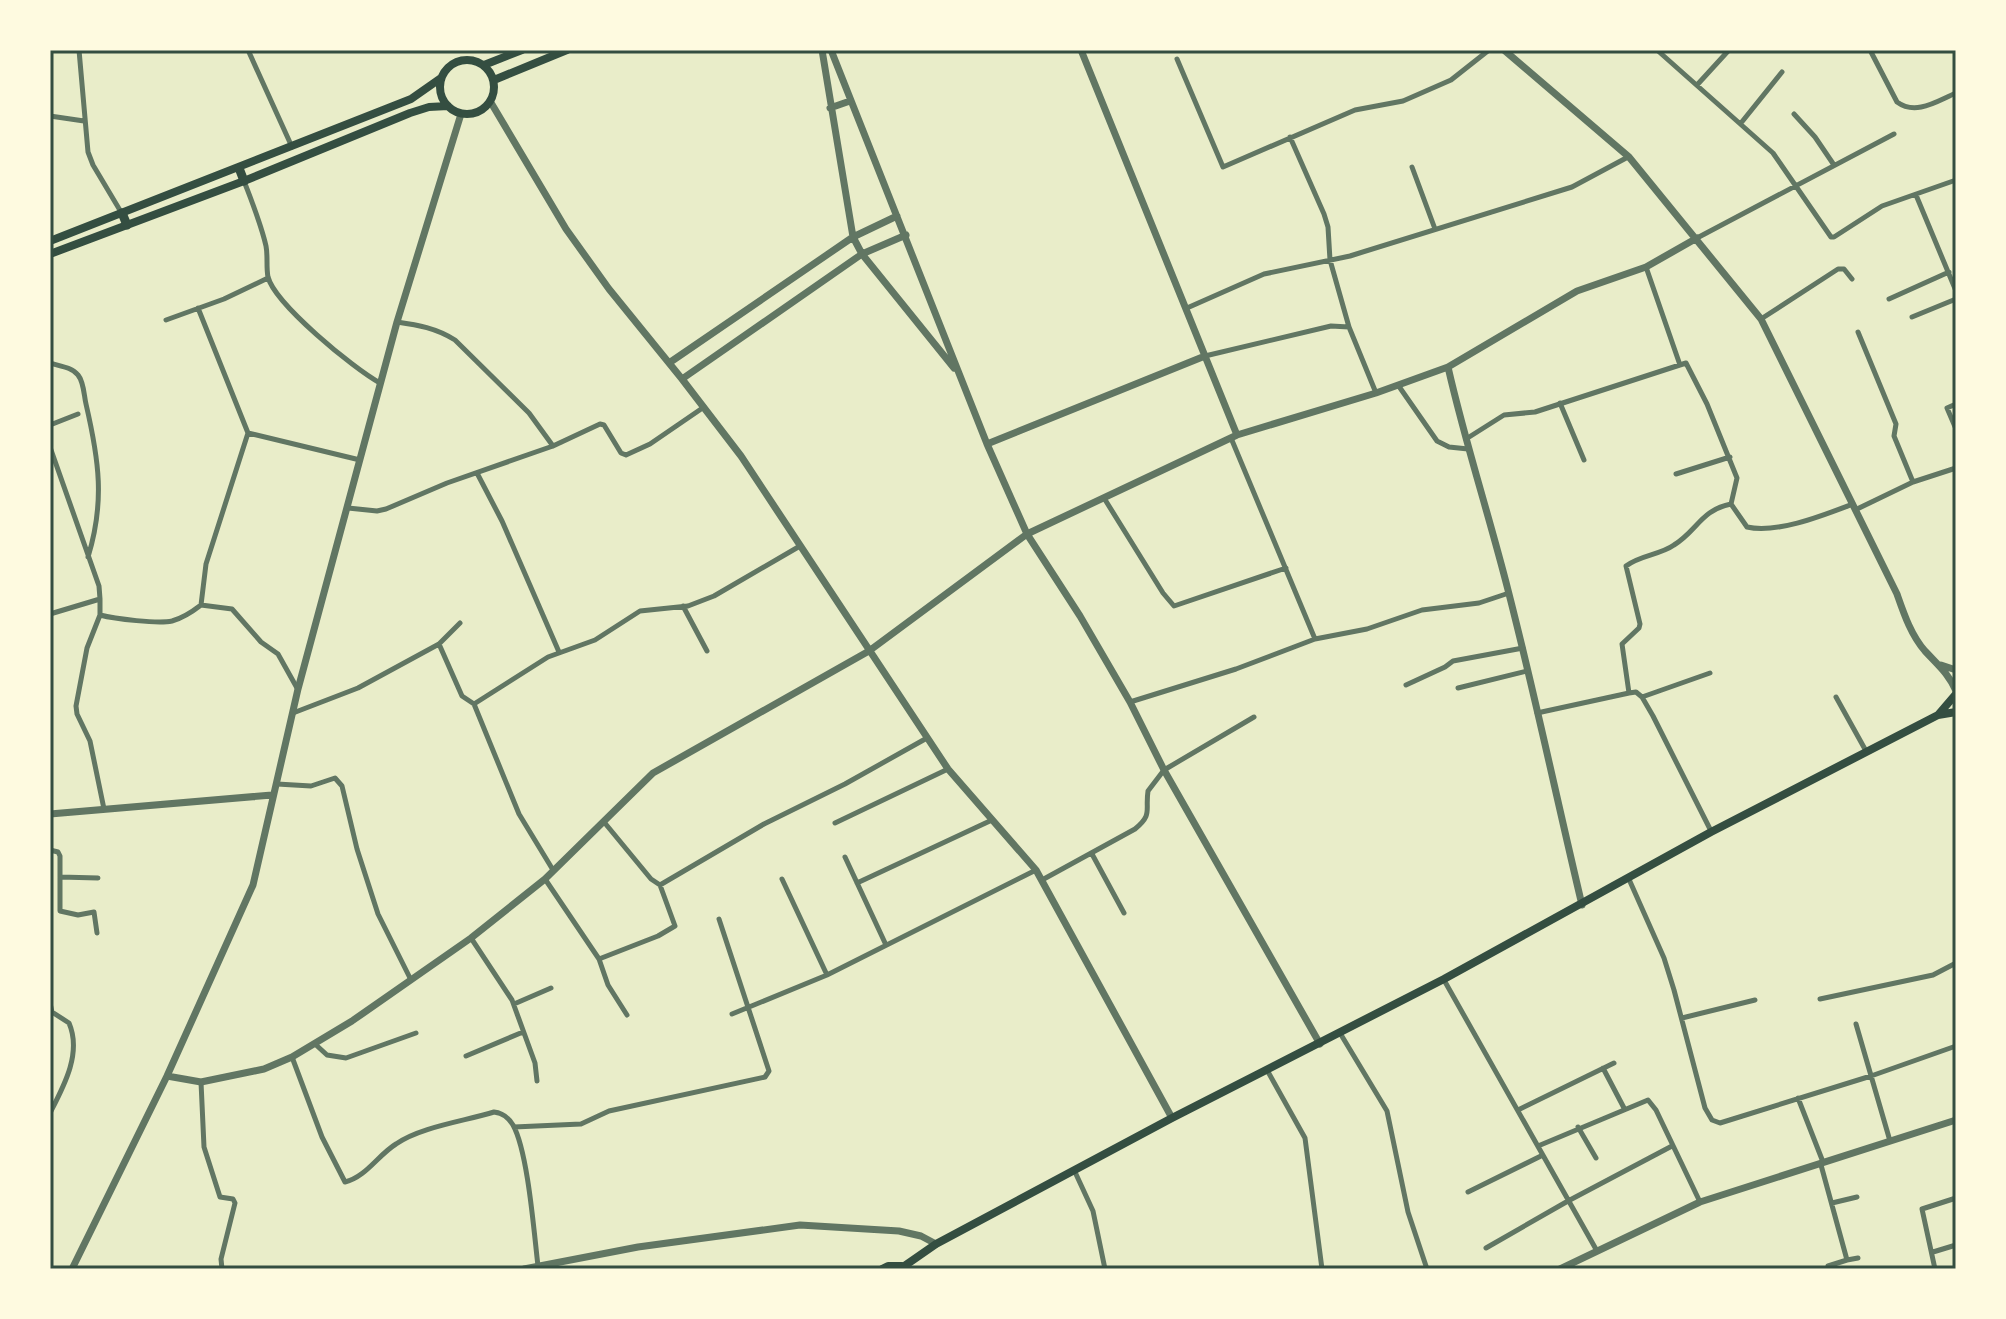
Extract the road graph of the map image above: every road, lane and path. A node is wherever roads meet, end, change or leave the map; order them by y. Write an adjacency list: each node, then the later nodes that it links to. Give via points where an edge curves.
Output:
1 (79, 50): 28 (street)
2 (248, 50): 32 (street)
3 (479, 50): 15 (main road)
4 (522, 50): 15 (main road)
5 (567, 50): 18 (main road)
6 (822, 50): 24 (street)
7 (831, 50): 22 (street)
8 (1081, 50): 60 (street)
9 (1489, 50): 31 (street, via 1451,80 1403,101 1355,110)
10 (1504, 50): 33 (street)
11 (1657, 50): 19 (street)
12 (1729, 50): 19 (street)
13 (1870, 50): 20 (street, via 1904,108 1917,109)
14 (1177, 59): 31 (street, via 1223,167)
15 (480, 63): 17 (main road, via 457,61); 18 (main road)
16 (1782, 72): 29 (street)
17 (441, 78): 23 (main road, via 440,93); 32 (main road, via 411,99)
18 (494, 80): 21 (main road)
19 (1697, 85): 29 (street)
20 (1956, 93)
21 (490, 101): 25 (main road, via 478,112); 69 (street, via 566,229)
22 (850, 101): 24 (street); 42 (street)
23 (448, 106): 25 (main road); 38 (main road, via 410,113)
24 (830, 108): 46 (street)
25 (461, 114): 64 (street)
26 (1794, 114): 34 (street)
27 (50, 116): 28 (street)
28 (84, 121): 41 (street, via 93,165)
29 (1741, 123): 39 (street, via 1773,153)
30 (1894, 134): 34 (street)
31 (1290, 137): 51 (street, via 1324,214)
32 (292, 148): 36 (main road)
33 (1629, 157): 44 (street, via 1572,187); 47 (street)
34 (1834, 165): 39 (street)
35 (1412, 167): 44 (street)
36 (239, 168): 38 (main road); 41 (main road)
37 (1956, 180): 40 (street)
38 (244, 181): 43 (main road); 54 (street, via 267,250)
39 (1795, 185): 40 (street, via 1834,237 1882,206); 47 (street)
40 (1916, 195): 53 (street)
41 (122, 213): 43 (main road); 48 (main road)
42 (897, 216): 45 (street); 46 (street)
43 (127, 225): 49 (main road)
44 (1435, 229): 51 (street)
45 (906, 235): 50 (street); 72 (street)
46 (853, 237): 50 (street); 69 (street)
47 (1697, 238): 52 (street); 62 (street)
48 (50, 241)
49 (50, 254)
50 (862, 254): 72 (street); 73 (street)
51 (1330, 260): 60 (street, via 1264,274); 65 (street)
52 (1646, 267): 70 (street); 71 (street, via 1577,291)
53 (1949, 272): 56 (street); 57 (street)
54 (268, 278): 59 (street); 74 (street, via 340,357)
55 (1852, 279): 62 (street, via 1838,269)
56 (1956, 291)
57 (1889, 299)
58 (1956, 299): 61 (street)
59 (198, 308): 63 (street); 83 (street)
60 (1187, 308): 67 (street)
61 (1912, 317)
62 (1761, 319): 99 (street)
63 (166, 320)
64 (397, 322): 74 (street); 87 (street, via 455,340 529,413)
65 (1349, 327): 67 (street, via 1331,326); 76 (street)
66 (1858, 332): 96 (street, via 1896,424 1894,436)
67 (1205, 356): 84 (street); 86 (street)
68 (50, 363): 103 (street, via 79,375 88,414 100,490)
69 (669, 363): 73 (street)
70 (1680, 365): 77 (street); 90 (street, via 1688,365)
71 (1448, 367): 75 (street); 85 (street)
72 (961, 376): 86 (street)
73 (682, 379): 79 (street)
74 (381, 383): 91 (street)
75 (1398, 385): 76 (street); 89 (street, via 1437,441)
76 (1376, 393): 84 (street)
77 (1560, 403): 85 (street, via 1504,415); 92 (street)
78 (1956, 404): 82 (street, via 1947,408)
79 (704, 407): 87 (street, via 626,455 600,424); 102 (street)
80 (78, 414): 81 (street)
81 (50, 425)
82 (1956, 429)
83 (248, 433): 91 (street); 107 (street, via 206,564)
84 (1234, 436): 97 (street); 104 (street)
85 (1465, 440): 89 (street)
86 (987, 444): 101 (street)
87 (553, 446): 94 (street)
88 (50, 447): 103 (street)
89 (1468, 449): 105 (street)
90 (1730, 457): 95 (street); 98 (street, via 1737,478)
91 (360, 460): 100 (street)
92 (1584, 460)
93 (1956, 468): 96 (street)
94 (477, 473): 100 (street, via 386,509); 117 (street)
95 (1676, 474)
96 (1913, 482): 99 (street)
97 (1104, 498): 101 (street); 104 (street, via 1174,606)
98 (1731, 504): 99 (street, via 1747,527 1760,528); 125 (street, via 1706,514 1673,546 1626,566 1640,624 1622,644)
99 (1854, 507): 118 (street, via 1908,624)
100 (348, 508): 124 (street)
101 (1027, 534): 116 (street); 129 (street)
102 (800, 546): 108 (street, via 714,596); 116 (street)
103 (88, 557): 106 (street)
104 (1286, 568): 112 (street)
105 (1509, 593): 112 (street); 114 (street)
106 (100, 599): 109 (street); 110 (street)
107 (201, 605): 110 (street, via 167,622); 124 (street, via 232,609 278,654)
108 (682, 606): 115 (street); 117 (street, via 640,611 595,640)
109 (50, 614)
110 (100, 615): 142 (street, via 87,648 76,706 90,741)
111 (460, 623): 113 (street)
112 (1315, 639): 129 (street)
113 (439, 644): 130 (street, via 462,696); 132 (street, via 358,688)
114 (1523, 648): 120 (street); 122 (street, via 1453,661)
115 (707, 651)
116 (869, 651): 136 (street); 145 (street, via 653,773)
117 (559, 652): 130 (street)
118 (1939, 664): 119 (street); 126 (street)
119 (1956, 670)
120 (1527, 671): 123 (street); 133 (street)
121 (1710, 673): 127 (street)
122 (1406, 685)
123 (1458, 688)
124 (298, 689): 132 (street)
125 (1629, 693): 127 (street); 133 (street)
126 (1956, 693): 134 (main road)
127 (1642, 697): 147 (street)
128 (1836, 697): 137 (street)
129 (1130, 702): 139 (street)
130 (474, 704): 151 (street, via 519,814)
131 (1956, 712): 134 (main road)
132 (293, 713): 140 (street)
133 (1537, 713): 161 (street)
134 (1938, 715): 137 (main road)
135 (1254, 717): 139 (street)
136 (928, 737): 138 (street); 160 (street)
137 (1866, 751): 147 (main road)
138 (948, 769): 144 (street); 146 (street)
139 (1164, 770): 149 (street, via 1148,791 1149,810 1143,822); 186 (street)
140 (277, 784): 141 (street); 171 (street, via 311,786 335,778 342,786 378,914)
141 (272, 795): 142 (street); 193 (street, via 253,885)
142 (105, 810): 143 (street)
143 (50, 814)
144 (992, 820): 152 (street); 159 (street)
145 (603, 822): 151 (street); 160 (street)
146 (835, 823)
147 (1711, 832): 154 (main road)
148 (50, 850): 153 (street, via 60,856)
149 (1092, 854): 158 (street); 162 (street)
150 (845, 857): 159 (street)
151 (553, 870): 156 (street)
152 (1036, 870): 158 (street); 166 (street)
153 (60, 877): 155 (street); 164 (street, via 60,911 94,912)
154 (1628, 877): 161 (main road); 180 (street, via 1664,958)
155 (98, 878)
156 (545, 879): 165 (street); 167 (street)
157 (782, 879): 169 (street)
158 (1042, 880): 201 (street)
159 (857, 883): 166 (street)
160 (660, 885): 167 (street, via 675,926)
161 (1582, 905): 170 (main road)
162 (1124, 913)
163 (719, 919): 177 (street)
164 (97, 933)
165 (471, 938): 171 (street); 176 (street)
166 (886, 945): 169 (street)
167 (599, 959): 179 (street)
168 (1956, 963): 173 (street, via 1933,975)
169 (827, 975): 177 (street)
170 (1444, 979): 184 (main road); 199 (street)
171 (412, 981): 185 (street)
172 (551, 988): 176 (street)
173 (1820, 999)
174 (1755, 1000): 180 (street)
175 (50, 1003): 200 (street, via 52,1012 69,1023 74,1042 71,1066)
176 (514, 1004): 182 (street)
177 (748, 1008): 178 (street); 203 (street, via 769,1071 765,1077 609,1111 581,1124)
178 (732, 1014)
179 (627, 1015)
180 (1682, 1018): 197 (street, via 1712,1120 1720,1123)
181 (1856, 1024): 194 (street)
182 (523, 1032): 188 (street); 195 (street)
183 (416, 1033): 185 (street, via 346,1058 327,1055)
184 (1340, 1033): 186 (main road); 233 (street, via 1387,1111 1404,1196)
185 (313, 1043): 189 (street)
186 (1320, 1044): 192 (main road)
187 (1956, 1046): 194 (street)
188 (466, 1056)
189 (292, 1057): 196 (street, via 264,1069); 203 (street, via 345,1182 414,1134 494,1112)
190 (1614, 1063): 191 (street)
191 (1603, 1068): 198 (street); 199 (street)
192 (1267, 1070): 201 (main road); 232 (street, via 1305,1138)
193 (167, 1076): 196 (street); 227 (street)
194 (1871, 1076): 197 (street); 205 (street)
195 (537, 1081)
196 (201, 1082): 228 (street, via 204,1147 220,1197 235,1203)
197 (1798, 1098): 210 (street)
198 (1624, 1108): 204 (street); 207 (street, via 1650,1100)
199 (1518, 1110): 206 (street)
200 (50, 1113)
201 (1172, 1118): 211 (main road)
202 (1956, 1120): 205 (street)
203 (514, 1127): 226 (street)
204 (1578, 1127): 206 (street); 209 (street)
205 (1890, 1142): 210 (street)
206 (1538, 1146): 208 (street)
207 (1672, 1146): 215 (street); 216 (street)
208 (1543, 1155): 212 (street); 215 (street)
209 (1596, 1158)
210 (1822, 1164): 216 (street); 217 (street)
211 (1075, 1172): 218 (main road); 231 (street, via 1093,1211)
212 (1468, 1192)
213 (1857, 1197): 217 (street)
214 (1956, 1198): 222 (street, via 1922,1209)
215 (1568, 1201): 220 (street); 221 (street)
216 (1700, 1202): 221 (street)
217 (1832, 1203): 224 (street)
218 (936, 1244): 225 (main road); 226 (street, via 899,1231 800,1225 638,1247)
219 (1956, 1245): 222 (street)
220 (1486, 1248)
221 (1597, 1251): 234 (street)
222 (1933, 1252): 236 (street)
223 (1858, 1258): 224 (street)
224 (1847, 1260): 235 (street)
225 (905, 1266): 230 (main road)
226 (543, 1267): 229 (street)
227 (72, 1269)
228 (222, 1269)
229 (524, 1269)
230 (882, 1269)
231 (1105, 1269)
232 (1322, 1269)
233 (1427, 1269)
234 (1560, 1269)
235 (1829, 1269)
236 (1935, 1269)

